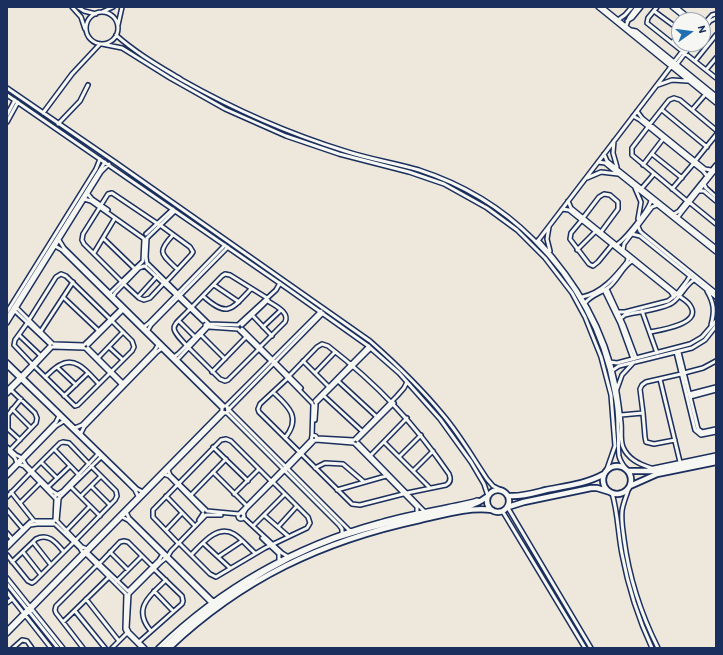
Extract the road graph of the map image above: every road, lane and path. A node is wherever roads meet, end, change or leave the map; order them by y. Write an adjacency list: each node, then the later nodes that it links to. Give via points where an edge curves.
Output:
1 (72, 7): 19 (street, via 81,17)
2 (78, 7): 12 (street)
3 (113, 7): 12 (street)
4 (122, 7): 18 (street)
5 (598, 7): 27 (street)
6 (602, 7): 14 (street)
7 (632, 7): 13 (street)
8 (637, 7): 13 (street)
9 (641, 7): 15 (street)
10 (657, 7): 11 (street)
11 (654, 11): 16 (street); 22 (street, via 647,22)
12 (98, 13): 18 (street, via 113,17); 19 (street, via 88,20)
13 (630, 13): 14 (street); 15 (street)
14 (618, 20): 17 (street)
15 (627, 21): 17 (street)
16 (671, 24)
17 (626, 26): 27 (street)
18 (117, 28): 20 (street)
19 (86, 30): 23 (street, via 90,40)
20 (116, 35): 23 (street, via 111,41); 109 (street, via 154,64 233,108 318,142 416,170 454,184 498,209)
21 (716, 35): 26 (street)
22 (671, 42)
23 (101, 44): 43 (street, via 72,74); 115 (street, via 122,48 225,109 286,136 342,155 409,172 452,188 491,210)
24 (684, 52): 26 (street); 27 (street)
25 (716, 58): 28 (street)
26 (695, 61): 28 (street)
27 (673, 65): 30 (street); 32 (street); 37 (street); 39 (street)
28 (706, 70): 29 (street)
29 (716, 78)
30 (687, 82): 32 (street, via 672,80); 36 (street)
31 (88, 85): 47 (street, via 80,101)
32 (657, 86): 42 (street)
33 (7, 88): 34 (street)
34 (13, 92): 35 (street); 43 (street)
35 (9, 96): 38 (street)
36 (704, 96): 39 (street); 41 (street)
37 (716, 96)
38 (17, 101): 44 (street); 46 (street); 49 (street)
39 (715, 102)
40 (662, 110): 41 (street, via 669,100 674,98); 48 (street); 56 (street)
41 (692, 110): 51 (street)
42 (637, 111): 45 (street); 48 (street)
43 (43, 113): 47 (street)
44 (7, 115)
45 (633, 116): 48 (street); 55 (street)
46 (7, 122)
47 (58, 123): 49 (street, via 58,127); 50 (street)
48 (649, 126): 54 (street); 63 (street); 66 (street, via 631,151 632,156)
49 (55, 128): 52 (street)
50 (66, 129): 52 (street); 77 (street)
51 (716, 130)
52 (63, 133): 59 (street)
53 (716, 136): 56 (street)
54 (664, 139): 58 (street); 63 (street)
55 (614, 140): 57 (street); 67 (street, via 613,153)
56 (707, 146): 63 (street)
57 (604, 154): 60 (street); 62 (street)
58 (652, 154): 66 (street); 74 (street)
59 (100, 159): 61 (street); 116 (street)
60 (606, 161): 62 (street); 67 (street); 71 (street)
61 (105, 162): 64 (street); 116 (street)
62 (598, 162): 75 (street)
63 (694, 162): 70 (street); 74 (street)
64 (109, 164): 79 (street); 85 (street)
65 (716, 164): 69 (street)
66 (643, 165): 72 (street)
67 (618, 168): 80 (street)
68 (716, 169): 76 (street)
69 (711, 170): 70 (street); 73 (street)
70 (705, 171): 73 (street)
71 (620, 174): 75 (street, via 599,173); 78 (street)
72 (654, 174): 80 (street); 82 (street)
73 (707, 176): 92 (street)
74 (682, 178): 82 (street)
75 (584, 180): 89 (street)
76 (704, 183): 83 (street); 84 (street)
77 (146, 184): 79 (street); 81 (street)
78 (634, 186): 90 (street); 105 (street, via 641,202)
79 (143, 188): 86 (street)
80 (642, 188): 100 (street)
81 (153, 189): 86 (street); 146 (street)
82 (672, 189): 92 (street)
83 (705, 190): 84 (street); 87 (street); 91 (street)
84 (698, 191): 92 (street)
85 (87, 193): 88 (street); 95 (street)
86 (150, 193): 98 (street)
87 (716, 197)
88 (84, 199): 95 (street); 116 (street)
89 (568, 200): 96 (street); 97 (street)
90 (651, 200): 93 (street); 94 (street)
91 (716, 201)
92 (688, 202): 99 (street); 106 (street)
93 (652, 205): 94 (street); 105 (street)
94 (657, 205): 129 (street)
95 (100, 206): 102 (street); 107 (street, via 108,194 112,193); 117 (street); 130 (street, via 82,238 84,244)
96 (562, 208): 97 (street); 104 (street)
97 (570, 209): 103 (street)
98 (174, 210): 107 (street); 124 (street)
99 (680, 212): 100 (street); 101 (street)
100 (674, 214): 101 (street)
101 (678, 217): 126 (street)
102 (115, 218): 117 (street); 118 (street)
103 (582, 219): 110 (street); 111 (street); 111 (street, via 600,196 610,195 618,202 618,209); 127 (street, via 570,237)
104 (550, 224): 119 (street); 131 (street, via 547,239)
105 (638, 224): 108 (street); 112 (street); 120 (street)
106 (716, 224)
107 (159, 225): 114 (street); 117 (street)
108 (640, 231): 113 (street); 134 (street)
109 (526, 232): 115 (street); 119 (street)
110 (595, 232): 121 (street); 127 (street)
111 (601, 232): 122 (street)
112 (632, 234): 113 (street); 120 (street)
113 (637, 234): 134 (street)
114 (174, 235): 137 (street, via 165,244 163,252); 137 (street, via 192,248 193,252)
115 (523, 236): 125 (street)
116 (57, 237): 123 (street); 152 (street, via 64,248); 175 (street); 179 (street)
117 (146, 237): 135 (street)
118 (103, 238): 130 (street); 136 (street)
119 (538, 241): 125 (street); 131 (street); 283 (street, via 567,279 596,330 612,378 617,407)
120 (622, 244): 122 (street); 128 (street)
121 (612, 245): 127 (street, via 593,266); 132 (street)
122 (616, 245): 128 (street)
123 (55, 246): 168 (street); 170 (street)
124 (226, 246): 144 (street); 155 (street)
125 (534, 246): 283 (street, via 555,270 585,317 608,381)
126 (716, 248)
127 (577, 250)
128 (623, 250): 156 (street)
129 (716, 252)
130 (94, 253): 142 (street)
131 (550, 253): 161 (street)
132 (628, 258): 133 (street); 164 (street, via 609,283)
133 (632, 262): 151 (street); 162 (street)
134 (674, 262): 139 (street); 153 (street)
135 (144, 263): 136 (street); 138 (street); 142 (street); 143 (street)
136 (135, 270): 142 (street)
137 (178, 270): 143 (street)
138 (157, 276): 143 (street); 160 (street)
139 (690, 276): 140 (street); 156 (street)
140 (694, 280): 149 (street); 156 (street)
141 (72, 282): 159 (street); 180 (street); 181 (street, via 64,275 57,276)
142 (123, 283): 152 (street); 157 (street); 160 (street)
143 (165, 283): 155 (street); 160 (street, via 148,299 142,300)
144 (280, 283): 147 (street); 165 (street)
145 (214, 285): 148 (street, via 223,275 228,274); 158 (street); 166 (street)
146 (291, 285): 147 (street); 150 (street)
147 (287, 288): 154 (street); 165 (street, via 277,291)
148 (250, 289): 165 (street); 166 (street)
149 (706, 289): 163 (street); 190 (street, via 714,308)
150 (298, 290): 154 (street); 252 (street, via 370,341)
151 (605, 290): 164 (street); 177 (street, via 618,312); 219 (street)
152 (110, 293): 157 (street)
153 (716, 293)
154 (296, 294): 176 (street)
155 (178, 295): 169 (street); 171 (street)
156 (678, 295): 162 (street); 174 (street, via 669,304); 195 (street, via 692,308 690,318 681,324)
157 (113, 296): 168 (street)
158 (203, 296): 166 (street, via 219,308 230,308); 169 (street)
159 (63, 297): 191 (street); 192 (street)
160 (138, 297)
161 (582, 297): 164 (street); 167 (street)
162 (674, 297): 177 (street, via 666,302)
163 (716, 297)
164 (587, 298): 167 (street)
165 (268, 300): 172 (street); 173 (street)
166 (239, 302)
167 (585, 302): 224 (street, via 600,331)
168 (123, 308): 180 (street); 186 (street); 194 (street)
169 (191, 308): 182 (street); 185 (street)
170 (16, 309): 181 (street); 184 (street)
171 (165, 309): 186 (street); 194 (street)
172 (258, 309): 178 (street); 187 (street)
173 (281, 310): 188 (street); 198 (street, via 286,315 286,321)
174 (642, 311): 177 (street); 195 (street)
175 (7, 312)
176 (322, 312): 207 (street); 220 (street)
177 (623, 315): 219 (street)
178 (253, 316): 187 (street); 188 (street)
179 (7, 318)
180 (111, 320): 192 (street); 193 (street); 206 (street)
181 (28, 321): 191 (street); 196 (street); 203 (street)
182 (178, 321): 199 (street); 205 (street, via 173,331)
183 (716, 321): 190 (street)
184 (7, 323)
185 (207, 325): 187 (street); 197 (street); 199 (street)
186 (144, 327): 194 (street)
187 (240, 327): 200 (street); 201 (street)
188 (264, 327): 198 (street)
189 (716, 327): 211 (street, via 700,344)
190 (710, 328): 212 (street, via 693,343)
191 (41, 331): 203 (street)
192 (99, 331): 206 (street)
193 (123, 332): 204 (street); 217 (street, via 133,342 134,347)
194 (148, 332): 202 (street); 214 (street)
195 (650, 332): 212 (street)
196 (19, 335): 213 (street); 225 (street, via 14,341 14,346)
197 (201, 335): 205 (street); 216 (street)
198 (272, 336): 209 (street)
199 (195, 337): 205 (street)
200 (246, 337): 201 (street); 216 (street)
201 (251, 340): 209 (street)
202 (158, 344): 208 (street); 230 (street)
203 (52, 345): 206 (street); 213 (street); 225 (street)
204 (109, 346): 215 (street); 217 (street)
205 (187, 346): 214 (street); 218 (street); 233 (street)
206 (86, 347): 215 (street); 232 (street)
207 (370, 347): 226 (street); 243 (street)
208 (162, 348): 230 (street); 237 (street)
209 (259, 348): 220 (street); 233 (street, via 226,380 221,380)
210 (335, 352): 221 (street, via 326,345 320,345); 226 (street); 235 (street)
211 (677, 352): 219 (street); 236 (street)
212 (657, 353): 219 (street)
213 (40, 356): 225 (street)
214 (174, 357): 218 (street)
215 (98, 358): 232 (street)
216 (225, 359): 233 (street)
217 (123, 360): 232 (street)
218 (177, 360): 237 (street)
219 (634, 360): 227 (street); 254 (street, via 622,375)
220 (273, 361): 238 (street); 269 (street)
221 (303, 361): 235 (street); 238 (street)
222 (716, 361): 236 (street)
223 (7, 362): 239 (street)
224 (610, 362): 227 (street); 231 (street)
225 (33, 365): 239 (street); 240 (street)
226 (352, 365): 242 (street); 249 (street); 266 (street)
227 (617, 365): 231 (street)
228 (7, 366): 239 (street)
229 (57, 366): 234 (street, via 72,363 81,366); 240 (street); 247 (street)
230 (142, 366): 246 (street); 264 (street)
231 (612, 370): 254 (street)
232 (111, 372): 245 (street); 246 (street)
233 (212, 372)
234 (88, 373): 245 (street); 247 (street)
235 (315, 373): 249 (street)
236 (683, 374): 241 (street); 244 (street)
237 (193, 377): 269 (street)
238 (289, 377): 255 (street); 265 (street)
239 (21, 378): 251 (street); 267 (street)
240 (46, 378): 258 (street)
241 (660, 378): 270 (street, via 645,382 641,386); 287 (street)
242 (338, 381): 259 (street); 274 (street)
243 (407, 382): 248 (street); 266 (street)
244 (685, 383): 261 (street); 271 (street)
245 (99, 384): 258 (street, via 76,406)
246 (122, 384): 264 (street)
247 (76, 385): 258 (street)
248 (411, 386): 256 (street); 266 (street)
249 (329, 387): 265 (street)
250 (716, 387): 261 (street)
251 (9, 388): 257 (street); 262 (street)
252 (421, 389): 256 (street); 260 (street)
253 (716, 390): 261 (street)
254 (617, 391): 272 (street)
255 (273, 392): 284 (street, via 292,413 291,428); 284 (street, via 258,410)
256 (417, 393): 263 (street)
257 (7, 394)
258 (64, 396)
259 (324, 396): 265 (street); 280 (street)
260 (427, 396): 263 (street); 313 (street, via 452,426)
261 (689, 396): 271 (street)
262 (21, 399): 268 (street); 277 (street, via 37,416 37,421)
263 (424, 400): 313 (street)
264 (105, 403): 278 (street, via 82,425); 281 (street)
265 (314, 403): 285 (street)
266 (392, 403): 274 (street); 275 (street); 288 (street)
267 (51, 407): 273 (street); 278 (street)
268 (12, 409): 277 (street); 286 (street, via 8,415 8,427)
269 (225, 409): 292 (street); 317 (street)
270 (643, 413): 272 (street); 287 (street, via 646,442 654,444)
271 (692, 413): 279 (street, via 698,430)
272 (621, 415): 290 (street)
273 (59, 416): 276 (street); 291 (street)
274 (377, 417): 280 (street)
275 (407, 418): 282 (street); 289 (street)
276 (64, 421): 291 (street); 299 (street)
277 (31, 428): 286 (street)
278 (75, 428): 281 (street)
279 (714, 431)
280 (363, 432): 288 (street)
281 (81, 433): 329 (street)
282 (420, 435): 297 (street); 303 (street)
283 (617, 436): 290 (street); 311 (street)
284 (285, 438): 298 (street)
285 (314, 438): 288 (street); 298 (street)
286 (20, 440): 296 (street)
287 (675, 440): 308 (street)
288 (355, 441): 301 (street); 332 (street)
289 (384, 442): 301 (street); 303 (street)
290 (620, 442): 320 (street, via 620,458); 324 (street, via 633,461)
291 (38, 443): 305 (street)
292 (192, 443): 319 (street); 351 (street)
293 (7, 447): 296 (street)
294 (214, 448): 306 (street); 316 (street, via 221,440 228,439); 341 (street)
295 (54, 449): 307 (street); 312 (street, via 61,442 67,442); 314 (street)
296 (8, 451): 305 (street); 310 (street)
297 (433, 451): 321 (street); 347 (street, via 449,474 450,480 446,485)
298 (300, 453): 315 (street); 317 (street)
299 (98, 454): 302 (street); 312 (street)
300 (716, 455): 308 (street)
301 (370, 456): 352 (street)
302 (101, 457): 312 (street); 329 (street)
303 (399, 457): 321 (street)
304 (716, 458): 324 (main road)
305 (22, 459): 310 (street); 322 (street)
306 (226, 460): 323 (street); 336 (street)
307 (41, 462): 322 (street); 333 (street)
308 (680, 462): 324 (street)
309 (716, 462): 324 (main road)
310 (18, 463): 322 (street); 325 (street); 330 (street)
311 (609, 464): 318 (street); 334 (main road)
312 (90, 465): 328 (street); 331 (street); 346 (street)
313 (475, 465): 335 (street); 337 (street)
314 (70, 466): 328 (street); 333 (street)
315 (315, 468): 339 (street, via 324,463 347,465); 348 (street)
316 (259, 469): 336 (street); 338 (street)
317 (285, 469): 338 (street); 343 (street)
318 (607, 469): 320 (main road, via 618,465); 327 (main road)
319 (168, 470): 326 (street); 341 (street)
320 (627, 470): 324 (main road); 344 (main road, via 631,478)
321 (413, 471): 347 (street)
322 (31, 472): 340 (street); 345 (street); 350 (street)
323 (213, 472): 354 (street); 356 (street)
324 (648, 472): 344 (main road)
325 (7, 473)
326 (164, 474): 341 (street); 363 (street)
327 (604, 474): 334 (main road); 353 (main road, via 603,484)
328 (79, 475): 362 (street)
329 (122, 475): 351 (street); 363 (street, via 135,490)
330 (7, 476)
331 (101, 476): 342 (street); 365 (street, via 117,492 116,499)
332 (386, 476): 339 (street); 352 (street)
333 (57, 478): 345 (street)
334 (596, 478): 360 (main road, via 563,487)
335 (487, 479): 337 (street); 349 (street)
336 (248, 480): 354 (street)
337 (483, 481): 359 (street)
338 (272, 482): 355 (street); 367 (street); 377 (street)
339 (364, 482): 348 (street)
340 (40, 483): 362 (street); 364 (street)
341 (178, 484): 356 (street); 358 (street); 375 (street)
342 (91, 486): 357 (street); 365 (street)
343 (303, 486): 395 (street); 397 (street, via 340,526)
344 (630, 486): 353 (main road, via 620,494); 382 (street)
345 (48, 487): 362 (street)
346 (71, 487): 357 (street); 362 (street)
347 (430, 488): 352 (street)
348 (337, 490): 352 (street, via 356,506)
349 (501, 490): 359 (main road, via 493,491); 360 (main road)
350 (11, 492): 361 (street); 364 (street)
351 (143, 492): 363 (street)
352 (405, 493): 376 (street); 376 (street)
353 (611, 493): 369 (main road, via 591,488 524,502); 381 (street)
354 (234, 494): 367 (street)
355 (285, 494): 368 (street); 378 (street)
356 (191, 495): 375 (street)
357 (81, 496): 366 (street)
358 (166, 496): 374 (street); 393 (street, via 152,514)
359 (488, 496): 371 (main road, via 488,505); 376 (main road, via 472,505)
360 (508, 496): 369 (main road)
361 (7, 497)
362 (58, 497): 384 (street)
363 (138, 498): 372 (street); 389 (street)
364 (20, 503): 383 (street)
365 (110, 505): 379 (street)
366 (90, 506): 379 (street); 394 (street)
367 (246, 506): 377 (street)
368 (297, 506): 390 (street); 398 (street, via 308,517 309,525)
369 (508, 508): 373 (main road); 386 (street)
370 (7, 510): 392 (street)
371 (492, 510): 373 (main road, via 497,513); 433 (main road, via 472,509 361,535 294,561)
372 (126, 512): 380 (street); 385 (street)
373 (503, 512): 391 (street)
374 (182, 513): 387 (street); 393 (street)
375 (206, 513): 377 (street); 387 (street); 403 (street)
376 (421, 513): 395 (street); 433 (main road, via 328,542 284,561)
377 (241, 515): 388 (street); 406 (street)
378 (264, 515): 388 (street); 390 (street)
379 (100, 516): 402 (street)
380 (122, 517): 385 (street); 389 (street)
381 (617, 517): 382 (street); 468 (street, via 621,553 629,587)
382 (622, 517): 469 (street, via 626,554 636,593)
383 (34, 521): 384 (street); 392 (street)
384 (56, 522): 394 (street); 402 (street); 407 (street, via 30,525)
385 (133, 523): 413 (street)
386 (517, 524): 391 (street); 467 (street)
387 (194, 525): 403 (street)
388 (253, 526): 406 (street)
389 (110, 527): 410 (street)
390 (278, 527): 398 (street)
391 (512, 527): 466 (street)
392 (23, 528): 399 (street)
393 (166, 530): 403 (street)
394 (66, 531): 402 (street)
395 (350, 531): 397 (street)
396 (7, 533): 399 (street)
397 (342, 533): 417 (street)
398 (288, 536): 406 (street)
399 (12, 539): 405 (street)
400 (242, 541): 404 (street, via 233,533 223,531 213,534); 412 (street); 419 (street)
401 (33, 542): 408 (street); 409 (street, via 41,537 50,538); 423 (street)
402 (75, 542): 409 (street); 410 (street)
403 (178, 542): 413 (street); 415 (street); 418 (street)
404 (203, 543): 415 (street); 419 (street)
405 (7, 544)
406 (271, 544): 412 (street); 417 (street); 420 (street, via 279,554)
407 (7, 548)
408 (22, 552): 421 (street); 427 (street)
409 (64, 552): 423 (street)
410 (86, 552): 422 (street); 442 (street)
411 (110, 552): 416 (street, via 124,541); 422 (street); 426 (street)
412 (255, 553): 425 (street)
413 (163, 554): 418 (street); 424 (street)
414 (7, 555): 421 (street)
415 (191, 555): 425 (street, via 212,576 217,576)
416 (142, 556): 424 (street); 426 (street)
417 (287, 556): 420 (street)
418 (167, 557): 424 (street); 440 (street)
419 (218, 557): 425 (street)
420 (279, 560): 440 (street)
421 (12, 562): 427 (street, via 29,582 33,582)
422 (98, 564): 428 (street); 431 (street); 446 (street, via 55,607 55,612)
423 (51, 565): 427 (street)
424 (154, 568): 430 (street); 437 (street)
425 (230, 568)
426 (128, 570): 431 (street)
427 (41, 575)
428 (109, 576): 437 (street); 439 (street)
429 (7, 578): 442 (street)
430 (166, 580): 434 (street); 444 (street, via 183,599 182,604)
431 (117, 581): 437 (street)
432 (7, 584): 442 (street)
433 (243, 588): 436 (main road)
434 (154, 591): 444 (street); 448 (street, via 144,603 144,620)
435 (7, 592): 438 (street)
436 (236, 592): 464 (main road, via 193,621); 465 (main road)
437 (128, 593): 449 (street, via 124,628); 452 (street, via 127,627)
438 (12, 598): 441 (street); 445 (street)
439 (86, 599): 443 (street); 451 (street)
440 (212, 602): 463 (street)
441 (7, 603)
442 (30, 609): 445 (street); 456 (street); 457 (street)
443 (75, 611): 446 (street); 459 (street)
444 (173, 611): 448 (street)
445 (25, 615): 447 (street); 450 (street); 455 (street)
446 (63, 622): 458 (street)
447 (7, 630)
448 (151, 631): 452 (street)
449 (127, 633): 451 (street); 452 (street)
450 (7, 634)
451 (119, 641): 460 (street)
452 (139, 643): 461 (street); 462 (street)
453 (13, 648): 454 (street, via 25,640)
454 (32, 648)
455 (51, 648)
456 (58, 648)
457 (62, 648)
458 (83, 648)
459 (105, 648)
460 (112, 648)
461 (134, 648)
462 (143, 648)
463 (158, 648)
464 (163, 648)
465 (169, 648)
466 (585, 648)
467 (591, 648)
468 (652, 648)
469 (658, 648)

